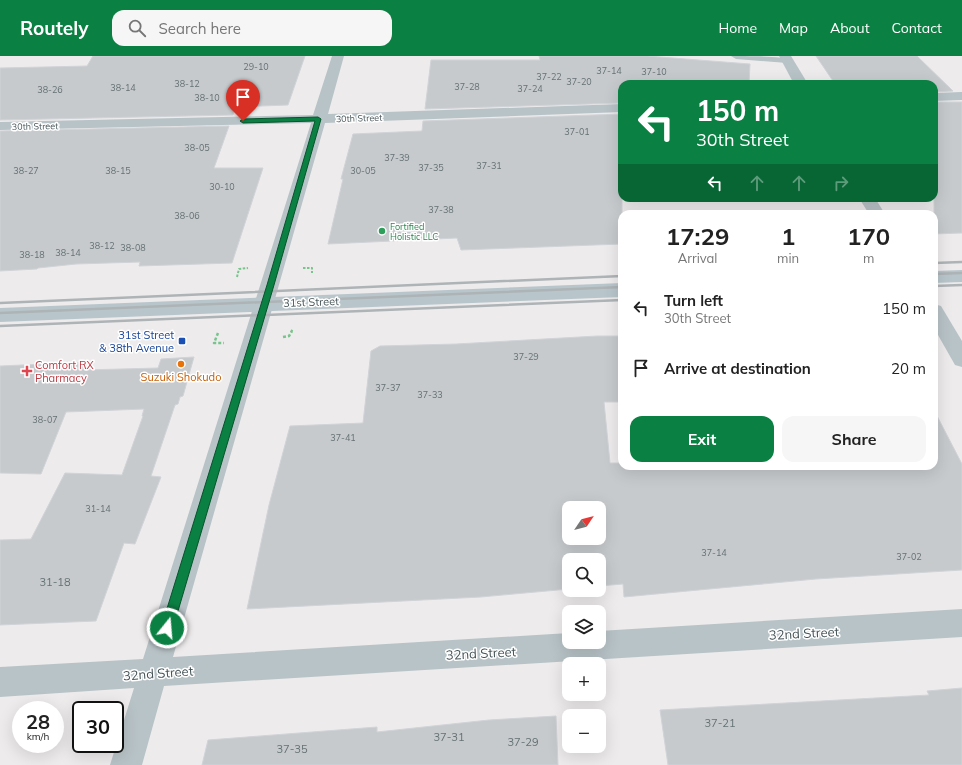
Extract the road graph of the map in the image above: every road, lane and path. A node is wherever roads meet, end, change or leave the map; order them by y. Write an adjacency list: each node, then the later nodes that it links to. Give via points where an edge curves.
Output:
1 (338, 56): 8 (street)
2 (736, 56): 3 (lane)
3 (786, 58): 4 (street)
4 (799, 80)
5 (962, 96): 6 (street)
6 (938, 97)
7 (618, 108): 8 (street, 30th Street)
8 (318, 119): 9 (street, 30th Street); 17 (street)
9 (0, 126)
10 (251, 268): 14 (path, via 239,268)
11 (298, 268): 12 (path, via 312,268)
12 (312, 273)
13 (962, 276): 15 (main road)
14 (237, 277)
15 (938, 277)
16 (618, 290): 17 (main road, 31st Street)
17 (265, 304): 18 (main road, 31st Street); 26 (street)
18 (0, 315)
19 (938, 318): 24 (street)
20 (293, 328): 22 (path, via 289,336)
21 (218, 333): 23 (path, via 214,343)
22 (281, 338)
23 (228, 342)
24 (962, 359)
25 (962, 623): 26 (street, 32nd Street)
26 (153, 672): 27 (street, 32nd Street); 28 (street)
27 (0, 682)
28 (126, 765)

